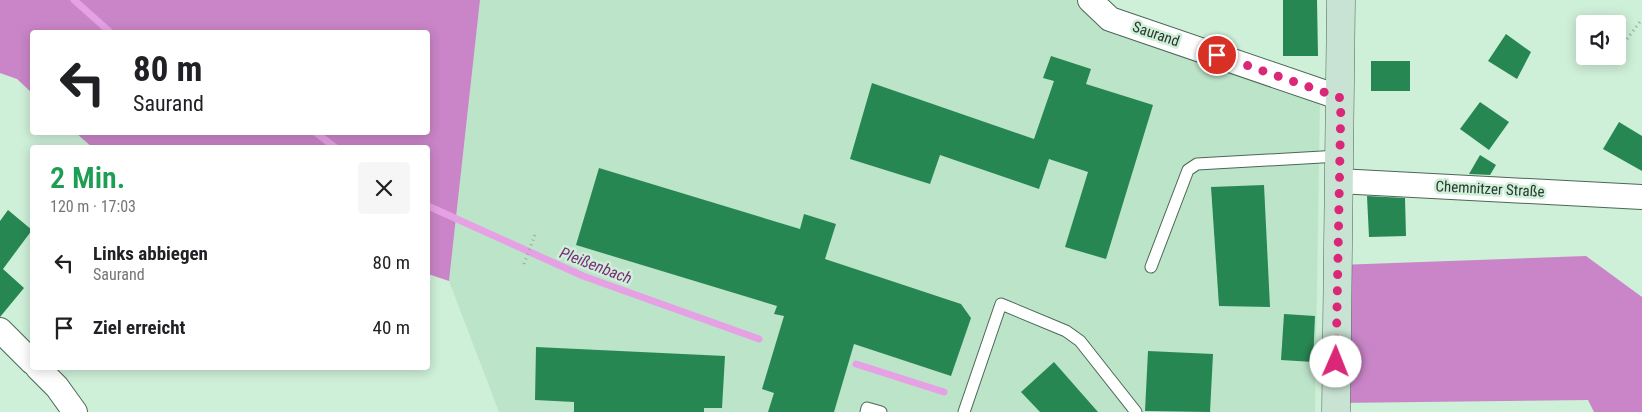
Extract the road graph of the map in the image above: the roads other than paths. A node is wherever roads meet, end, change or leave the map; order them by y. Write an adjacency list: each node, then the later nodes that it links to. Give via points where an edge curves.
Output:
1 (1090, 0): 3 (street, Saurand, via 1110,19)
2 (1341, 0): 3 (main road)
3 (1341, 98): 4 (main road)
4 (1339, 168): 5 (street, Chemnitzer Straße); 6 (lane, via 1197,164 1188,170); 15 (main road)
5 (1642, 197)
6 (1151, 267)
7 (0, 330): 8 (street)
8 (30, 360)
9 (40, 370): 10 (street)
10 (75, 412)
11 (866, 412): 12 (lane, via 867,408)
12 (881, 412)
13 (964, 412): 14 (lane, via 1001,304 1066,331 1080,341)
14 (1136, 412)
15 (1336, 412)

